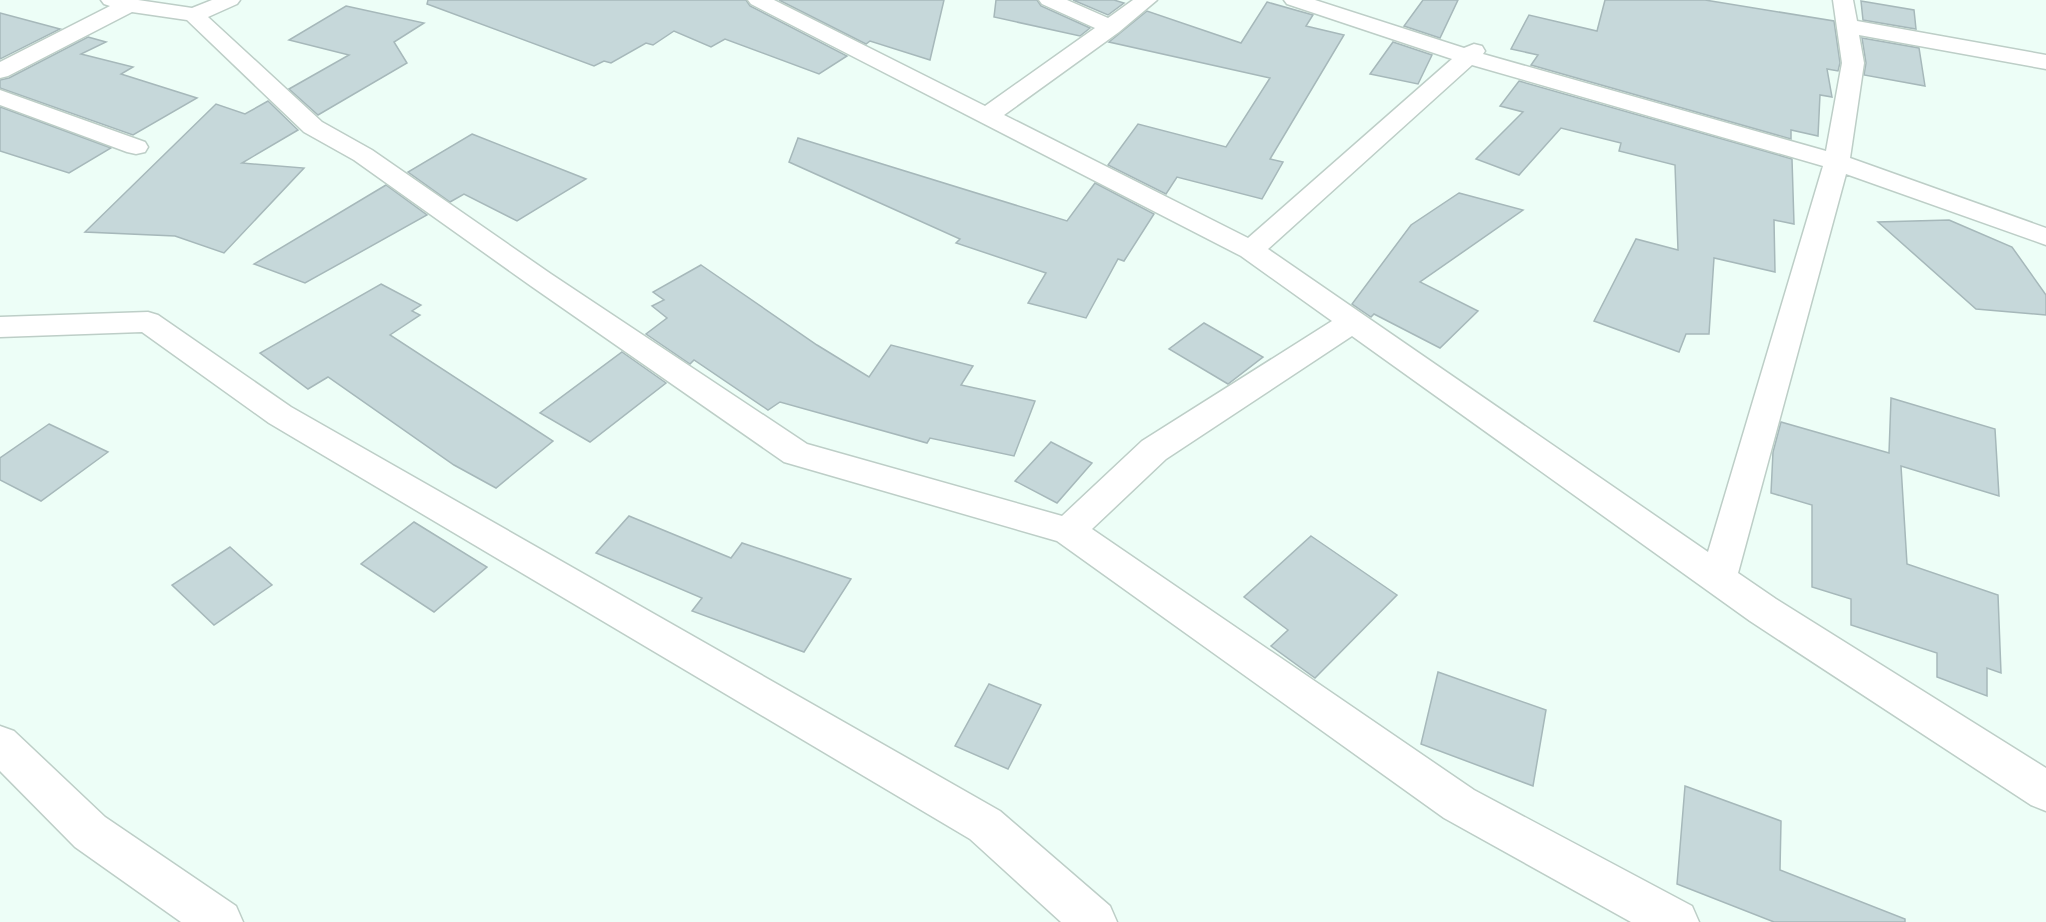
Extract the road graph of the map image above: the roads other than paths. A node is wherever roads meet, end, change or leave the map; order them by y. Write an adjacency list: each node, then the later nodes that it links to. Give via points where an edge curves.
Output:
1 (758, 0): 14 (street)
2 (1049, 0): 9 (street)
3 (1146, 0): 9 (street)
4 (1294, 0): 10 (street)
5 (1843, 0): 8 (street)
6 (120, 3): 7 (street); 12 (street)
7 (219, 4): 21 (street, via 313,127 363,155 796,453)
8 (1846, 26): 11 (street); 16 (street, via 1853,63)
9 (1111, 27): 14 (street)
10 (1472, 54): 16 (street); 18 (street)
11 (2046, 62)
12 (0, 71)
13 (0, 97): 15 (street)
14 (987, 116): 18 (street)
15 (136, 147)
16 (1837, 162): 17 (street); 22 (street)
17 (2046, 237)
18 (1251, 250): 19 (street)
19 (1352, 322): 21 (street, via 1154,450); 22 (street)
20 (0, 327): 26 (street, via 148,322 280,415 985,825)
21 (1068, 531): 27 (street, via 1460,804)
22 (1718, 578): 24 (street)
23 (0, 744): 25 (street, via 90,832)
24 (2046, 791)
25 (220, 922)
26 (1094, 922)
27 (1676, 922)

